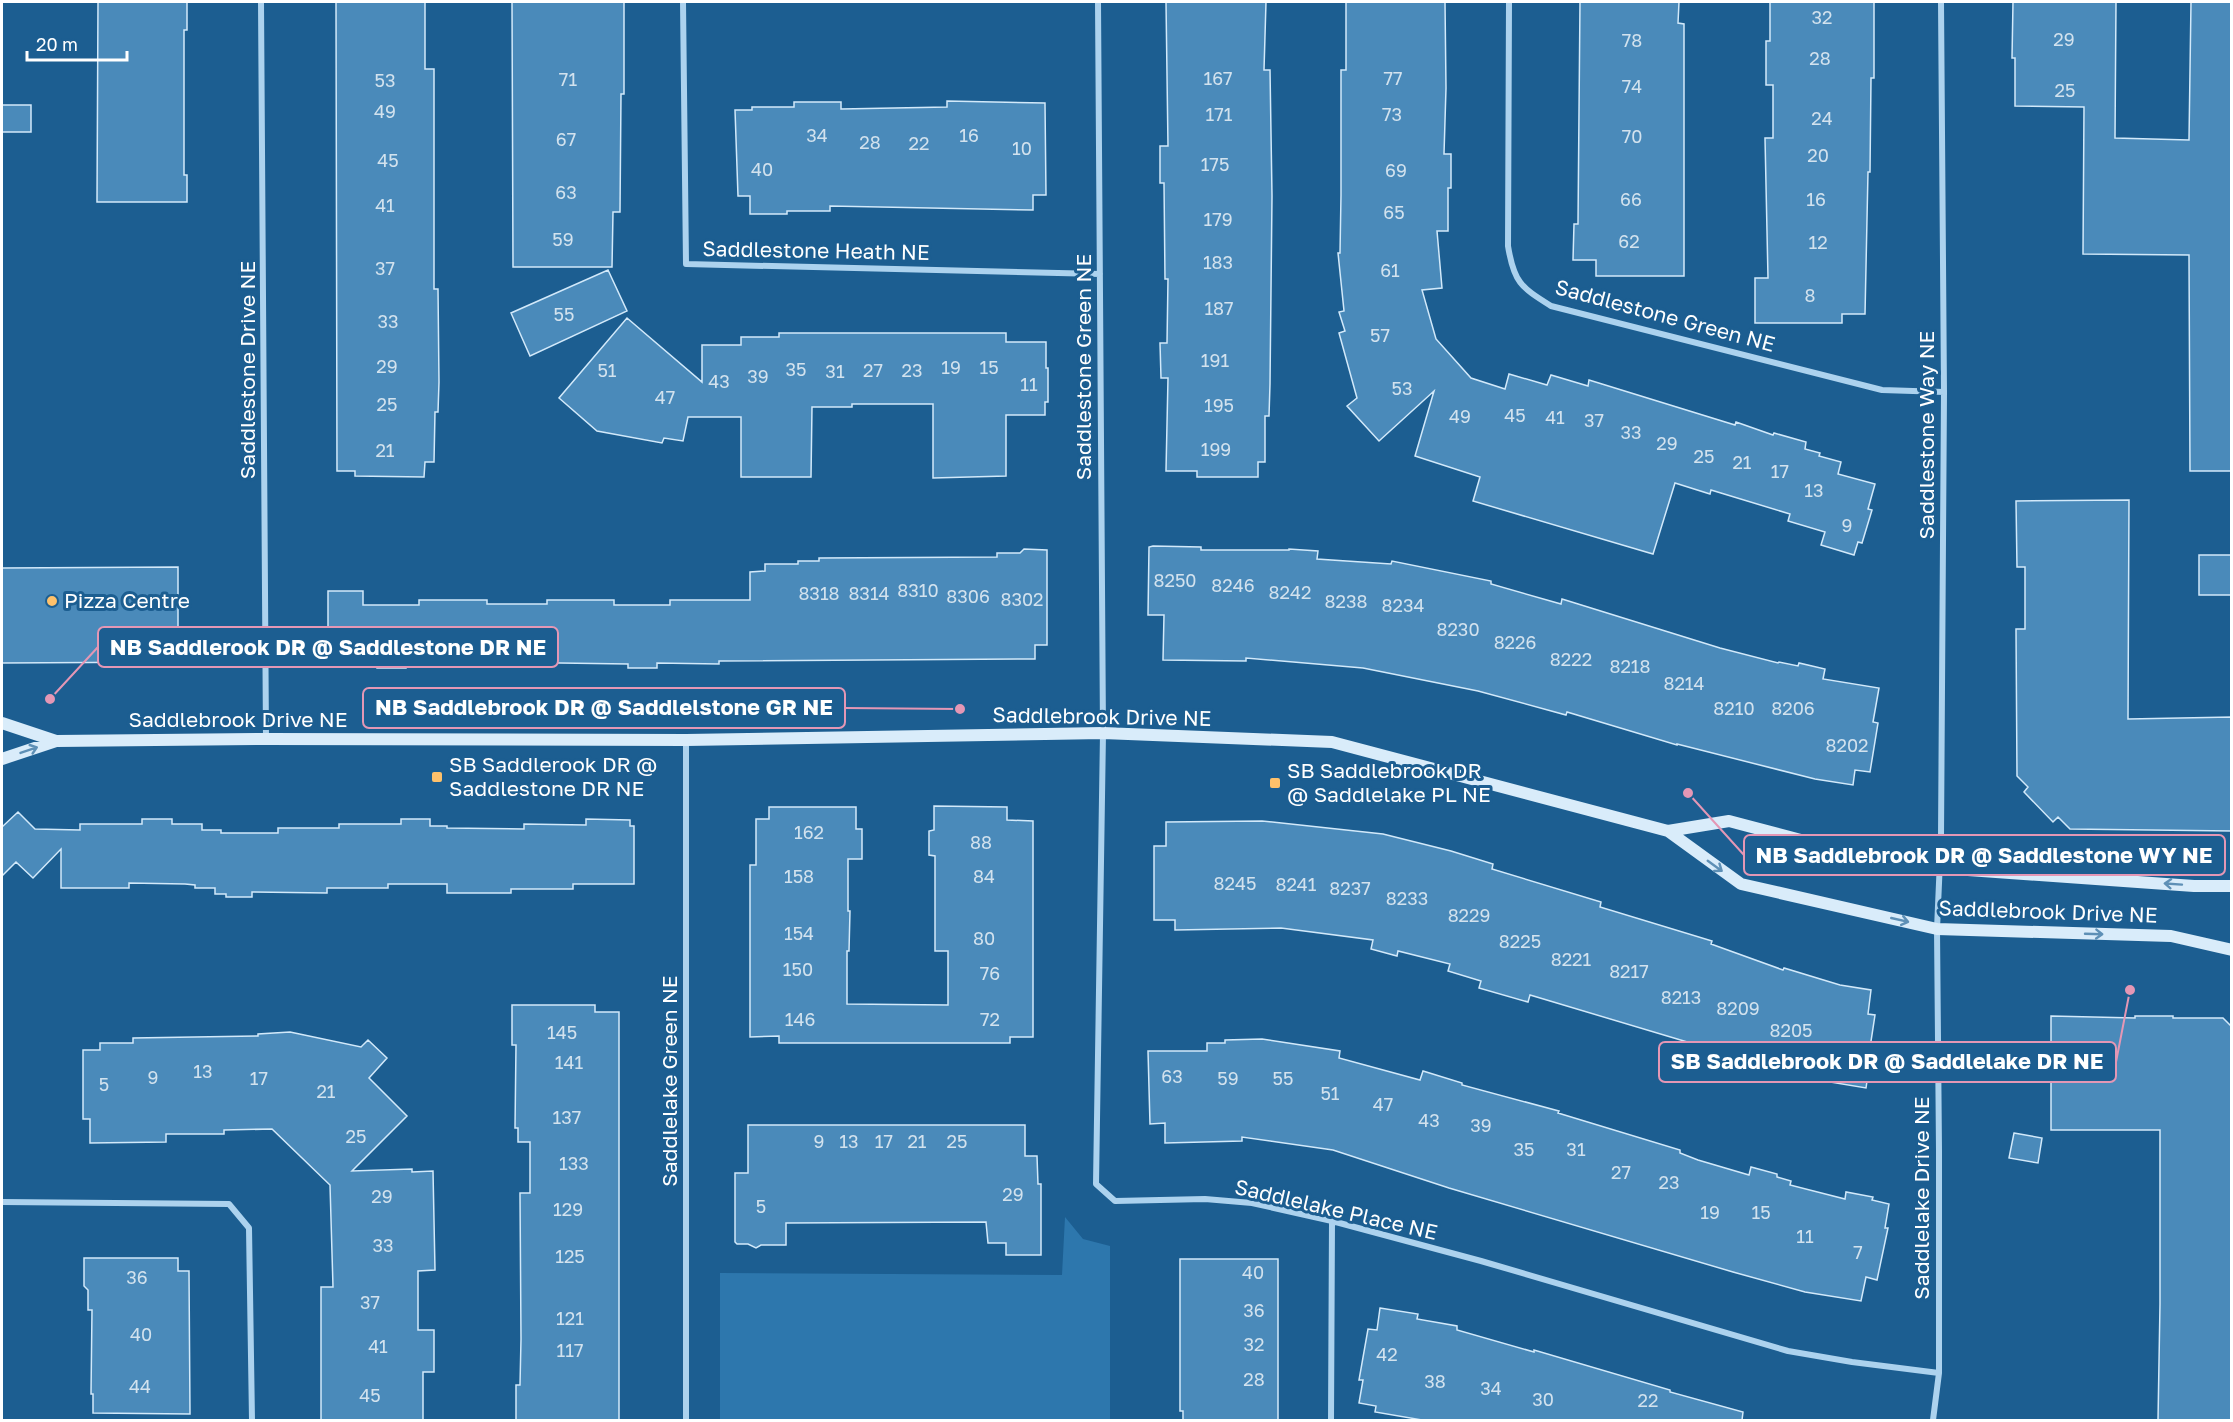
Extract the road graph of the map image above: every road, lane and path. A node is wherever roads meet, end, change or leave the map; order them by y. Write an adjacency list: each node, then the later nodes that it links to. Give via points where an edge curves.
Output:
1 (261, 2): 10 (street, Saddlestone Drive NE)
2 (683, 2): 6 (street, Saddlestone Heath NE, via 686,264)
3 (1098, 2): 6 (street, Saddlestone Green NE)
4 (1509, 2): 7 (street, Saddlestone Green NE, via 1508,246 1511,267 1519,283 1551,306 1882,390)
5 (1941, 2): 7 (street, Saddlestone Way NE)
6 (1100, 274): 9 (street, Saddlestone Green NE)
7 (1944, 392): 15 (street, Saddlestone Way NE)
8 (2, 723): 12 (street, Saddlebrook Drive NE)
9 (1103, 733): 11 (street, Saddlebrook Drive NE); 14 (street, Saddlebrook Drive NE, via 1332,742); 20 (street, Saddlelake Place NE, via 1096,1184 1115,1202 1205,1199 1252,1203)
10 (266, 739): 11 (street, Saddlebrook Drive NE); 12 (street, Saddlebrook Drive NE)
11 (686, 740): 23 (street, Saddlelake Green NE)
12 (56, 741): 13 (street, Saddlebrook Drive NE, one-way to 12)
13 (2, 759)
14 (1668, 831): 15 (street, Saddlebrook Drive NE, via 1729,821 1846,852); 17 (street, Saddlebrook Drive NE, one-way to 17, via 1741,884)
15 (1940, 868): 16 (street, Saddlebrook Drive NE, one-way to 15); 17 (street, Saddlelake Drive NE)
16 (2232, 886)
17 (1937, 928): 18 (street, Saddlebrook Drive NE, one-way to 18, via 2171,936); 21 (street, Saddlelake Drive NE)
18 (2232, 950)
19 (2, 1202): 22 (street, via 229,1204 249,1228)
20 (1332, 1221): 21 (street, Saddlelake Place NE, via 1788,1351); 24 (street)
21 (1939, 1373): 25 (street, Saddlelake Drive NE)
22 (252, 1420)
23 (686, 1420)
24 (1331, 1420)
25 (1933, 1420)

